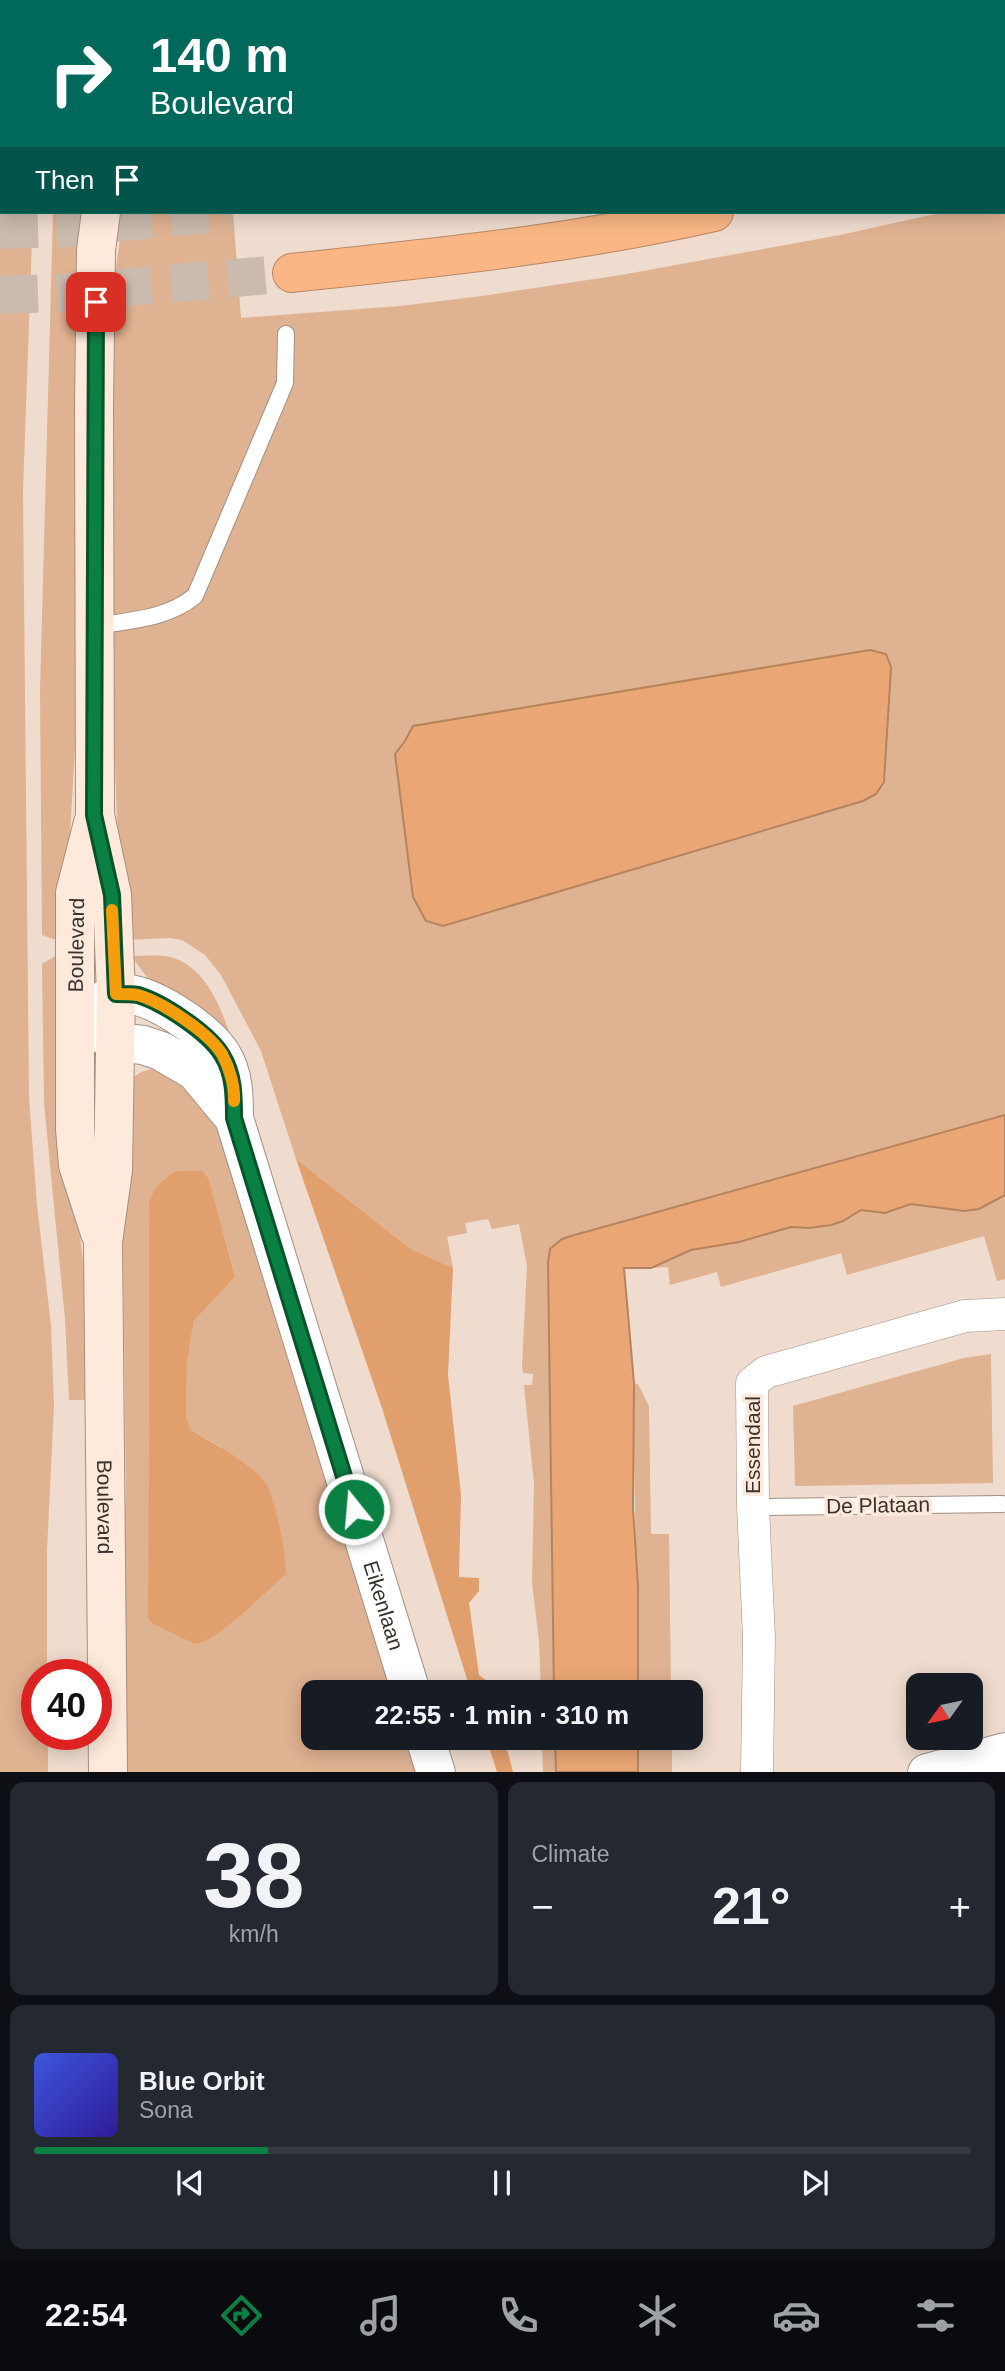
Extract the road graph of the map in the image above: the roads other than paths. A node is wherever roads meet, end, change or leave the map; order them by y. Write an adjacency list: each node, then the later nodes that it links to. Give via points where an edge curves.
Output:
1 (101, 214): 5 (main road, Boulevard, via 95,328)
2 (702, 214): 3 (highway, via 496,249)
3 (292, 273)
4 (286, 334): 5 (lane, via 285,383 195,596 181,608 161,615)
5 (96, 625): 6 (main road, Boulevard)
6 (94, 815): 7 (main road, Boulevard, via 112,895); 8 (main road, Boulevard, via 75,893)
7 (116, 994): 8 (street); 9 (main road, Boulevard); 10 (street, Eikenlaan, via 152,1000 213,1043 223,1055 235,1090)
8 (75, 1018): 9 (street, Eikenlaan); 11 (main road, Boulevard, via 78,1165)
9 (116, 1042): 10 (street, Eikenlaan, via 161,1051 195,1071); 11 (main road, Boulevard, via 113,1170)
10 (234, 1118): 15 (street, Eikenlaan)
11 (103, 1242): 18 (main road, Boulevard)
12 (1005, 1314): 14 (street, Essendaal, via 965,1317 766,1372 752,1382)
13 (1002, 1504): 14 (lane, De Plataan)
14 (753, 1507): 20 (street, Essendaal, via 759,1637)
15 (407, 1680)
16 (429, 1750): 19 (street)
17 (1005, 1752): 21 (street)
18 (108, 1772)
19 (436, 1772)
20 (757, 1772)
21 (931, 1772)

